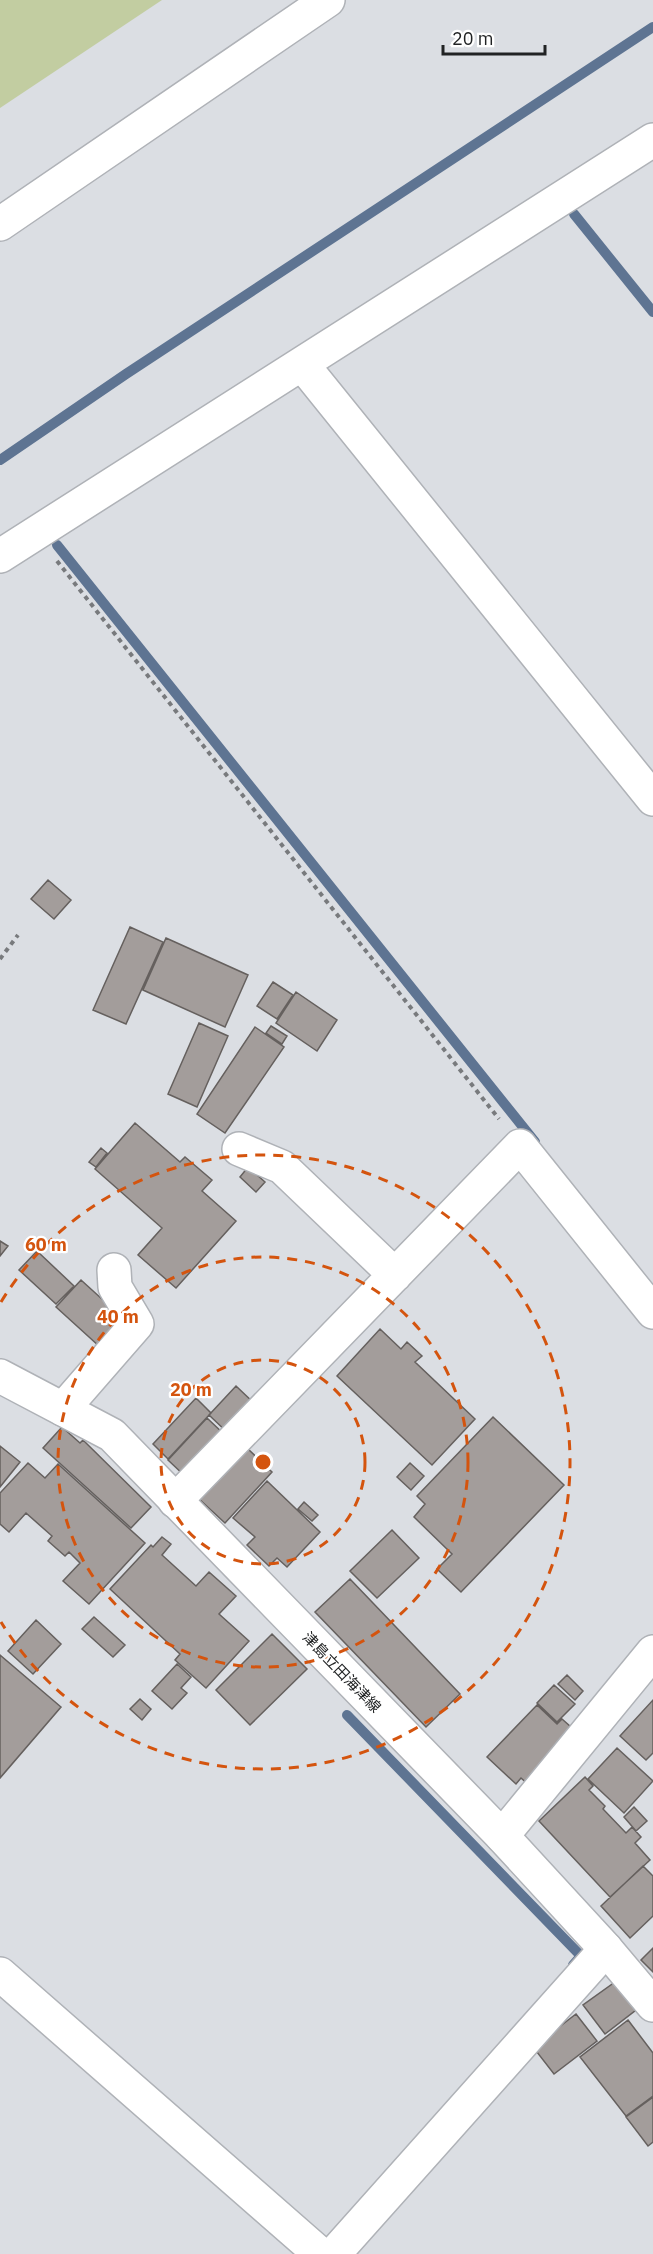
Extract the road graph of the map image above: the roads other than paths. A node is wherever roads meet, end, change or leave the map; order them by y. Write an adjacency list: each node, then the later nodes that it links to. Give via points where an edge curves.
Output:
1 (327, 0): 3 (street)
2 (653, 140): 4 (street)
3 (0, 224)
4 (302, 364): 5 (street); 6 (street)
5 (0, 555)
6 (653, 799)
7 (239, 1149): 9 (street, via 282,1167)
8 (114, 1270): 12 (street, via 115,1287 137,1324)
9 (395, 1275): 10 (street, via 520,1146); 13 (street)
10 (653, 1312)
11 (0, 1376): 12 (street, 津島立田海津線)
12 (63, 1409): 13 (street, 津島立田海津線, via 112,1435)
13 (175, 1501): 15 (street, 津島立田海津線)
14 (653, 1652): 15 (street)
15 (502, 1836): 16 (street, 津島立田海津線)
16 (606, 1949): 18 (street, 津島立田海津線); 20 (street)
17 (0, 1974): 19 (street)
18 (653, 2005)
19 (320, 2254)
20 (334, 2254)

